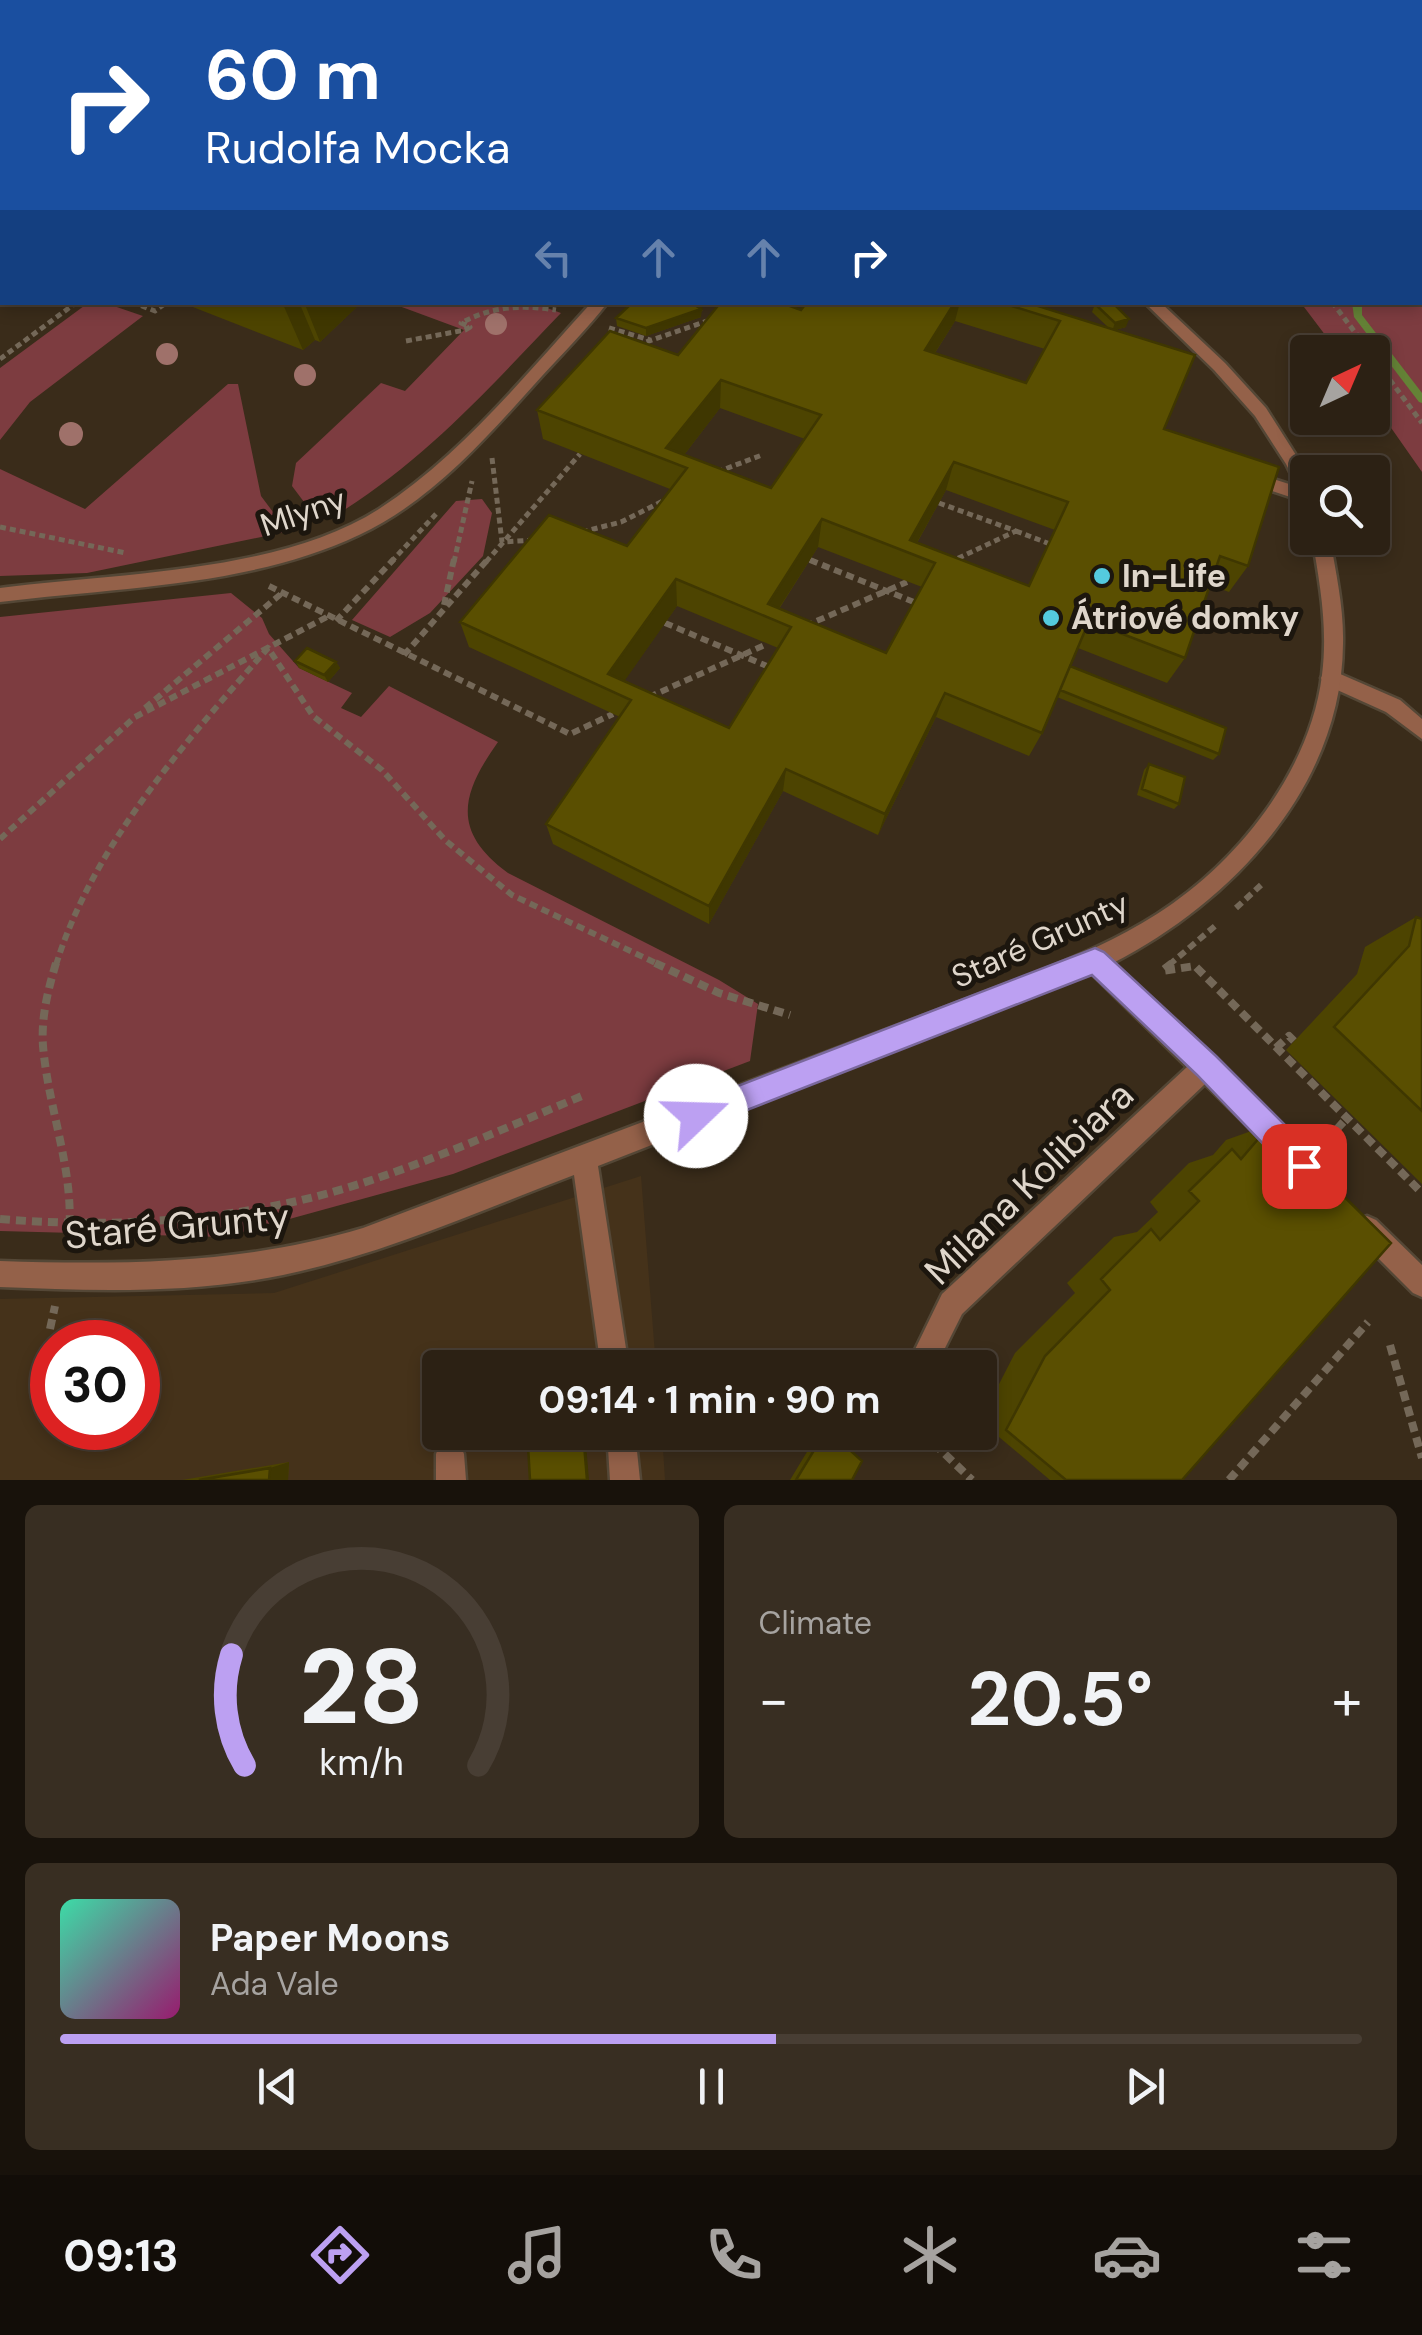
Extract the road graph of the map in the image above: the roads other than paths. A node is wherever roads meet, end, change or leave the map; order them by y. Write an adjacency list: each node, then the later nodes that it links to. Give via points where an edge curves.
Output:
1 (598, 305): 7 (street, Mlyny, via 445,467 352,531 233,568)
2 (1154, 305): 3 (street, via 1243,390)
3 (1290, 458)
4 (1237, 474): 5 (street)
5 (1290, 489)
6 (1323, 555): 8 (street, Staré Grunty)
7 (0, 595)
8 (1331, 678): 9 (street, via 1393,706); 10 (street, Staré Grunty, via 1299,772 1250,844 1190,903)
9 (1422, 731)
10 (1095, 961): 11 (street); 12 (street, Staré Grunty)
11 (1207, 1065): 13 (street); 18 (street, Milana Kolibiara, via 952,1304)
12 (584, 1158): 15 (street, Staré Grunty, via 317,1254 149,1276); 17 (street)
13 (1304, 1166)
14 (1344, 1206): 16 (street)
15 (0, 1274)
16 (1422, 1284)
17 (612, 1350)
18 (929, 1350)
19 (622, 1450): 20 (street)
20 (625, 1480)

